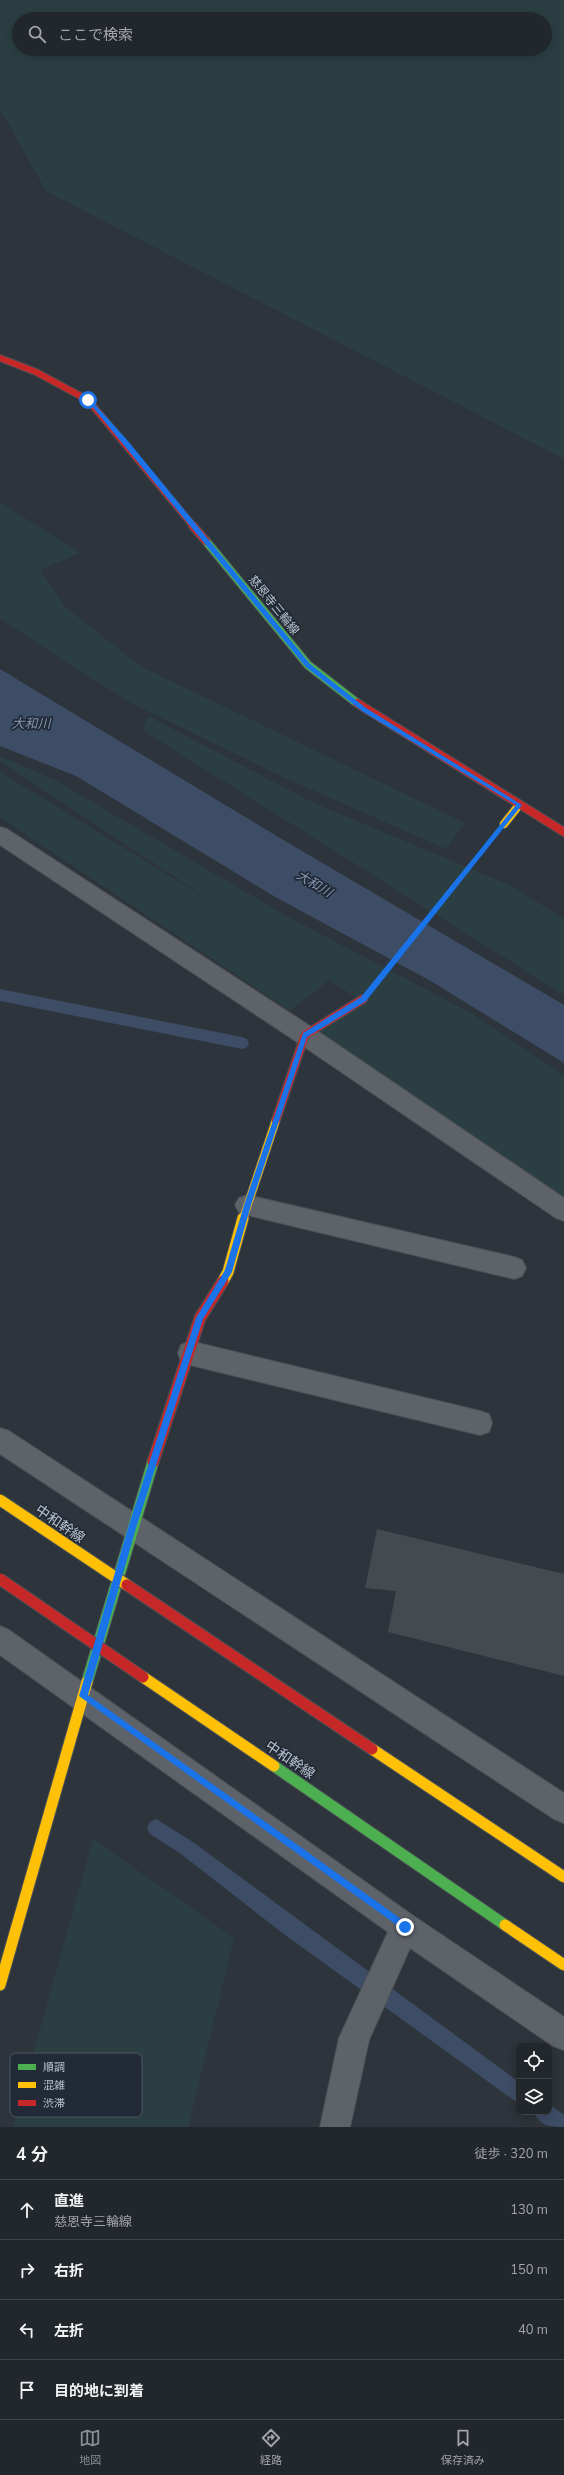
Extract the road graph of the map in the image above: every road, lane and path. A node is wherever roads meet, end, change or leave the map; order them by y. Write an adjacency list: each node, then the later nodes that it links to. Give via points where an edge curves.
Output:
1 (0, 358): 2 (main road, 慈恩寺三輪線, via 36,372 88,400 308,665 364,709)
2 (519, 805): 3 (main road); 4 (main road, 慈恩寺三輪線)
3 (504, 824): 6 (path)
4 (564, 832)
5 (0, 834): 7 (street)
6 (363, 999): 7 (main road)
7 (305, 1035): 8 (main road); 9 (street)
8 (248, 1205): 10 (street); 11 (main road, via 228,1272 200,1318)
9 (564, 1211)
10 (514, 1268)
11 (190, 1353): 12 (street); 15 (main road)
12 (480, 1423)
13 (0, 1440): 15 (street)
14 (0, 1500): 20 (main road, 中和幹線, bridge)
15 (132, 1528): 18 (main road); 19 (street)
16 (0, 1579): 22 (main road, 中和幹線, bridge)
17 (0, 1639): 18 (street)
18 (83, 1696): 21 (street); 23 (main road)
19 (564, 1810)
20 (564, 1877)
21 (405, 1927): 24 (street); 25 (street, via 354,2038)
22 (564, 1965)
23 (0, 1986)
24 (564, 2035)
25 (335, 2127)

